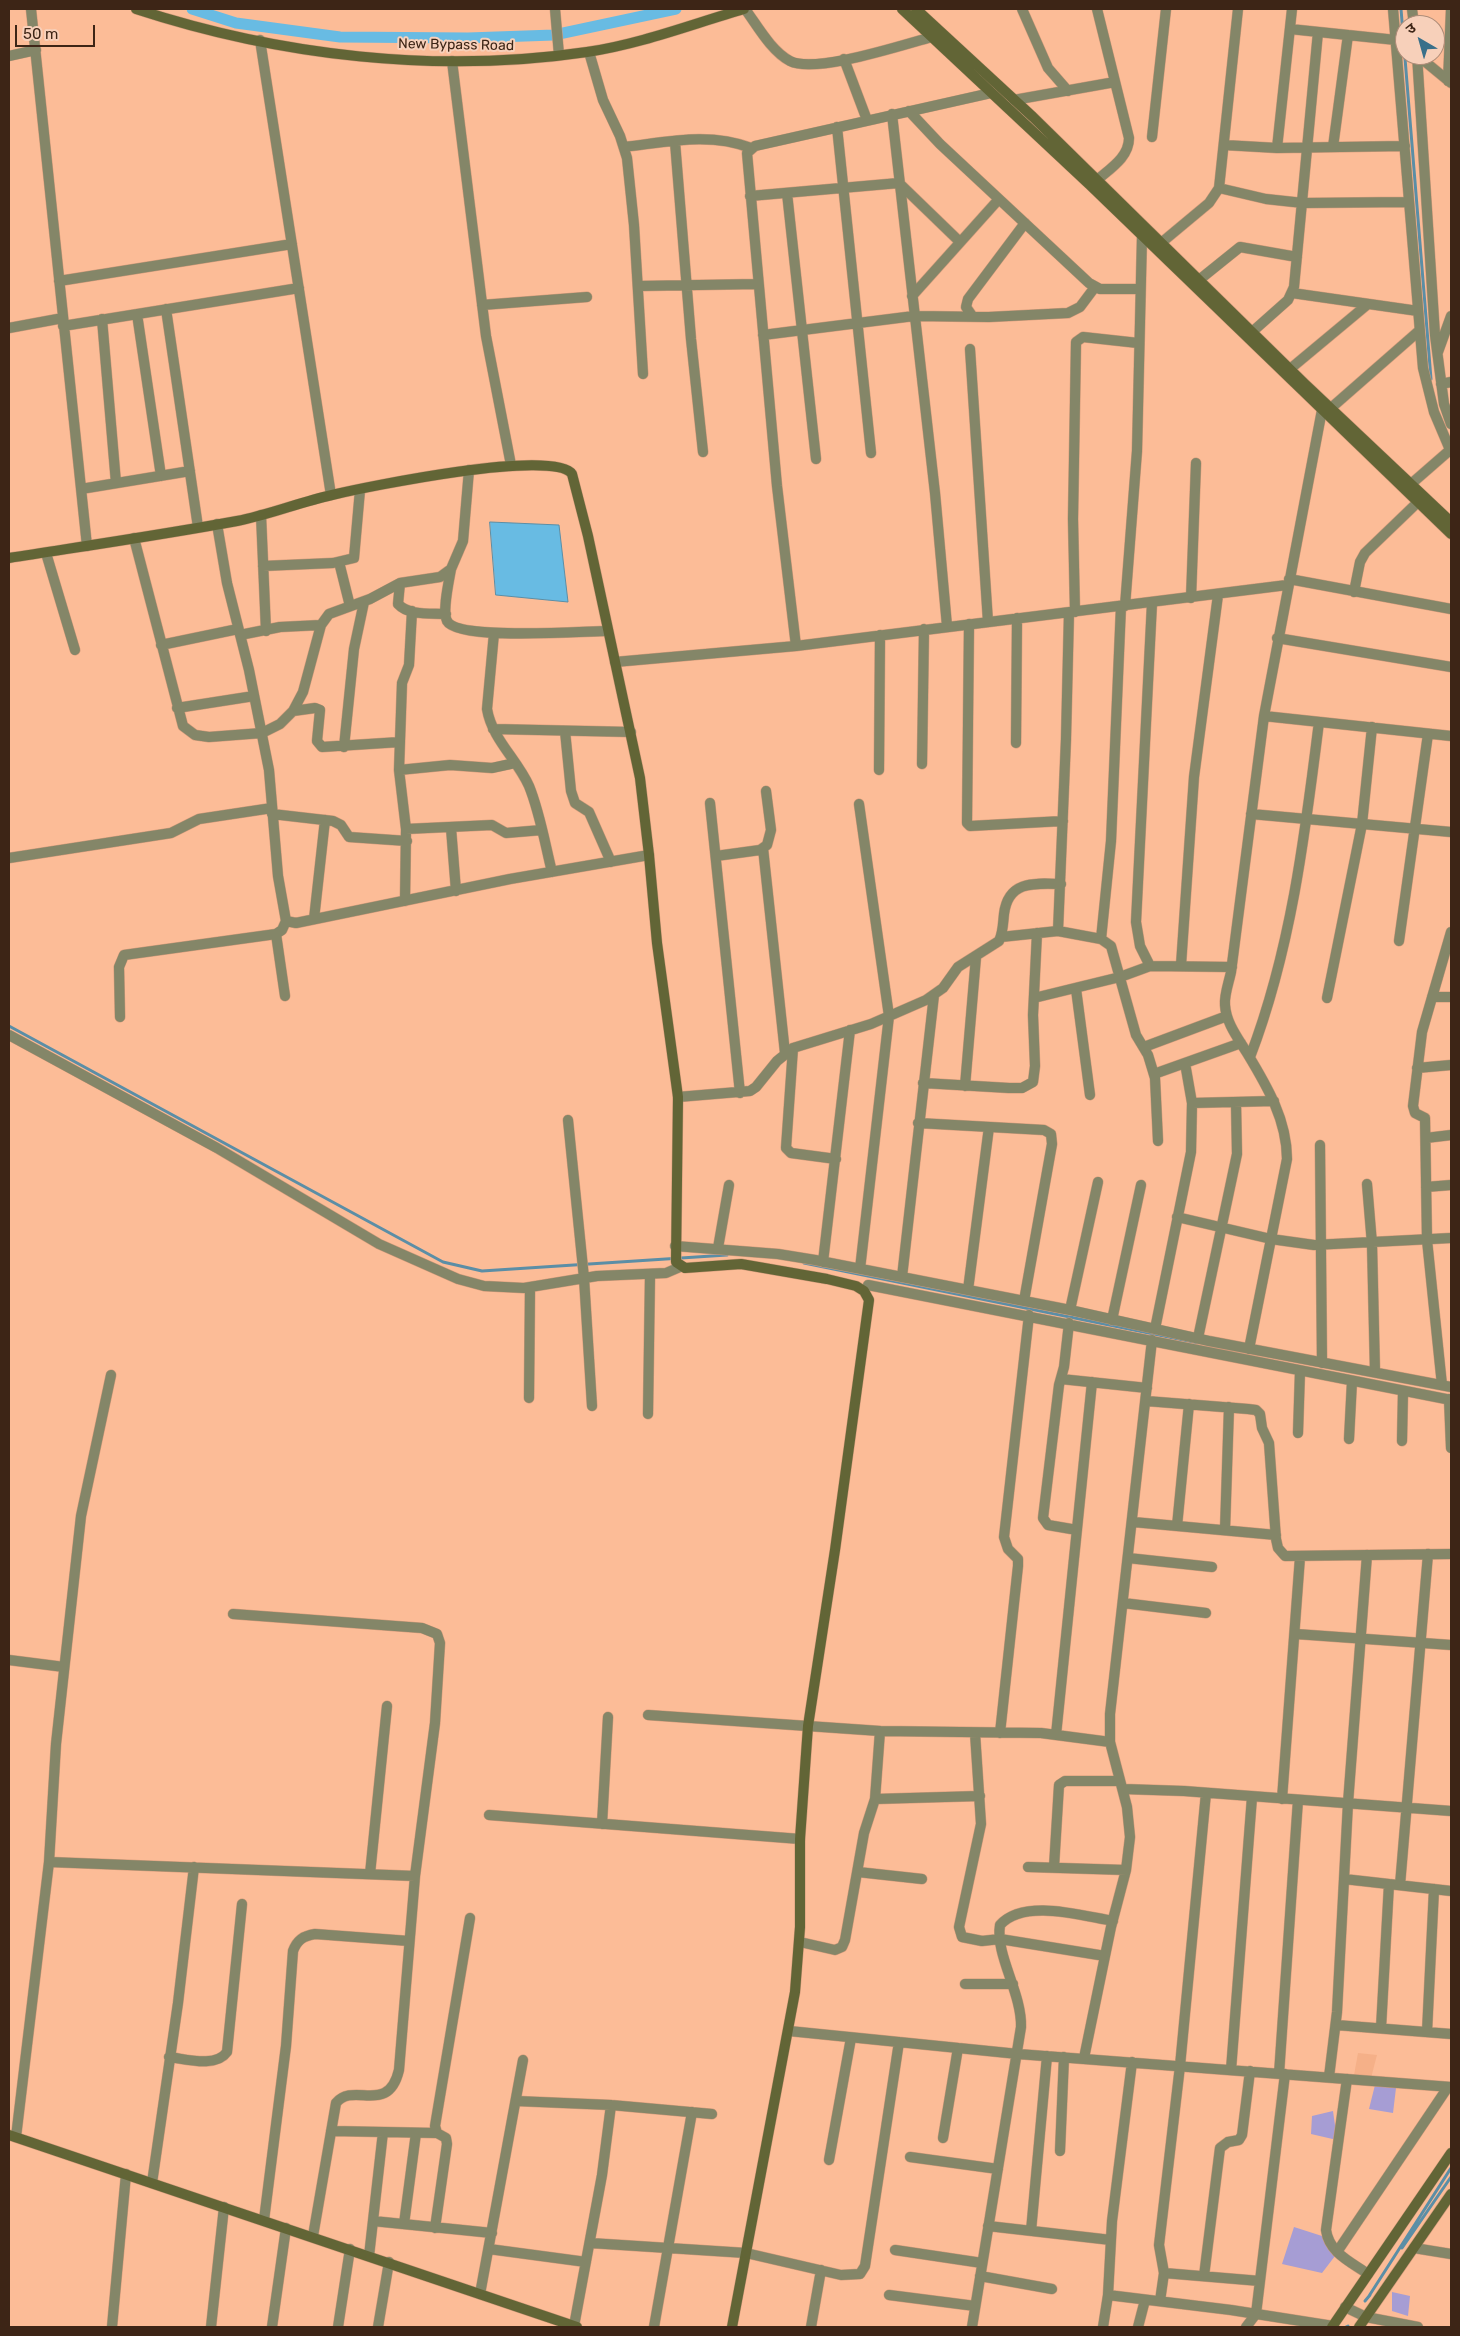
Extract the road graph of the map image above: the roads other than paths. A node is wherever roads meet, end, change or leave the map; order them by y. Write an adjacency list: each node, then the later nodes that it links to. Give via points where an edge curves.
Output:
1 (31, 9): 21 (street)
2 (136, 9): 19 (street, New Bypass Road, via 194,27)
3 (555, 9): 23 (street)
4 (744, 9): 22 (street, New Bypass Road, via 653,38); 25 (street, via 791,62 815,65)
5 (902, 9): 18 (street)
6 (916, 9): 34 (street)
7 (1022, 9): 32 (street, via 1048,68)
8 (1097, 9): 30 (street)
9 (1166, 9): 39 (street)
10 (1238, 9): 41 (street)
11 (1292, 9): 14 (street)
12 (1393, 9): 15 (street)
13 (1451, 9): 31 (street)
14 (1290, 29): 16 (street); 46 (street)
15 (1395, 30)
16 (1318, 32): 17 (street); 47 (street)
17 (1348, 35): 20 (street); 44 (street)
18 (932, 38): 25 (street); 33 (street)
19 (260, 40): 26 (street, New Bypass Road, via 333,53); 61 (street)
20 (1395, 40)
21 (36, 50): 24 (street); 64 (street)
22 (589, 52): 23 (street, New Bypass Road); 43 (street, via 603,100)
23 (559, 55): 26 (street, New Bypass Road, via 517,60)
24 (9, 56)
25 (844, 59): 37 (street)
26 (452, 61): 75 (street)
27 (1398, 65): 42 (street)
28 (1418, 65): 92 (street)
29 (1429, 65): 31 (street)
30 (1115, 82): 32 (street); 48 (street, via 1129,148)
31 (1450, 82)
32 (1068, 90): 34 (street)
33 (992, 92): 35 (street); 58 (street)
34 (1014, 100): 48 (street)
35 (909, 110): 36 (street); 54 (street)
36 (892, 114): 37 (street); 49 (street)
37 (867, 120): 38 (street)
38 (836, 127): 45 (street); 51 (street)
39 (1152, 137)
40 (675, 142): 43 (street); 45 (street, via 720,139); 67 (street)
41 (1224, 145): 46 (street); 50 (street)
42 (1405, 146): 44 (street); 55 (street)
43 (624, 147): 66 (street, via 630,175)
44 (1333, 147): 47 (street)
45 (751, 148): 53 (street, via 746,159)
46 (1277, 148): 47 (street)
47 (1308, 148): 56 (street)
48 (1097, 180): 60 (street)
49 (899, 184): 51 (street); 59 (street); 72 (street)
50 (1219, 188): 56 (street, via 1266,199); 60 (street, via 1198,214)
51 (844, 189): 52 (street); 84 (street)
52 (787, 193): 53 (street); 86 (street)
53 (750, 196): 65 (street)
54 (999, 199): 57 (street); 59 (street)
55 (1410, 202): 56 (street); 77 (street)
56 (1303, 203): 62 (street)
57 (1025, 223): 68 (street); 81 (street, via 968,299 966,307)
58 (1142, 236): 70 (street); 96 (street)
59 (960, 242): 72 (street)
60 (1161, 243): 63 (street)
61 (292, 244): 64 (street); 69 (street)
62 (1297, 257): 63 (street, via 1240,247); 71 (street)
63 (1199, 280): 88 (street)
64 (59, 281): 83 (street)
65 (758, 284): 67 (street); 89 (street)
66 (638, 286): 67 (street); 94 (street)
67 (687, 286): 99 (street)
68 (1095, 287): 70 (street); 81 (street, via 1080,307 1068,313)
69 (299, 288): 76 (street); 111 (street)
70 (1140, 289): 90 (street)
71 (1292, 293): 74 (street); 88 (street)
72 (912, 296): 79 (street)
73 (587, 297): 75 (street)
74 (1368, 304): 77 (street); 93 (street)
75 (482, 305): 103 (street)
76 (166, 309): 78 (street); 105 (street)
77 (1418, 312): 87 (street)
78 (137, 314): 82 (street); 106 (street)
79 (914, 316): 81 (street); 84 (street); 142 (street)
80 (1451, 316): 92 (street)
81 (972, 317)
82 (102, 320): 83 (street); 107 (street)
83 (63, 322): 85 (street); 109 (street)
84 (859, 322): 86 (street); 100 (street)
85 (9, 328)
86 (802, 330): 89 (street); 101 (street)
87 (1420, 330): 96 (street); 98 (street, via 1427,389)
88 (1252, 332): 93 (street)
89 (762, 335): 151 (street)
90 (1138, 343): 133 (street, via 1137,451); 136 (street, via 1083,337 1076,342)
91 (970, 349): 139 (street)
92 (1437, 355): 95 (street)
93 (1290, 369): 96 (street)
94 (643, 374)
95 (1446, 383): 97 (street)
96 (1327, 409): 108 (street); 112 (street); 125 (street)
97 (1451, 424)
98 (1451, 451): 108 (street)
99 (703, 452)
100 (871, 453)
101 (816, 459)
102 (1196, 463): 129 (street)
103 (511, 465): 104 (street); 145 (street, via 564,467 572,474)
104 (469, 470): 110 (street); 124 (street, via 463,541)
105 (190, 471): 106 (street); 116 (street)
106 (160, 476): 107 (street)
107 (116, 484): 109 (street)
108 (1411, 484): 114 (street)
109 (81, 489): 119 (street)
110 (360, 490): 111 (street); 122 (street, via 356,553 350,560)
111 (331, 495): 113 (street)
112 (1418, 502): 117 (street); 127 (street, via 1365,553)
113 (261, 515): 115 (street); 123 (street)
114 (1451, 522)
115 (217, 524): 116 (street); 146 (street)
116 (198, 527): 118 (street)
117 (1451, 534)
118 (134, 538): 119 (street); 150 (street)
119 (88, 546): 120 (street)
120 (46, 553): 121 (street); 152 (street)
121 (9, 558)
122 (339, 562): 123 (street); 132 (street)
123 (263, 566): 144 (street)
124 (451, 568): 126 (street, via 440,577); 137 (street)
125 (1288, 582): 127 (street); 128 (street); 149 (street)
126 (400, 583): 130 (street); 135 (street, via 398,604)
127 (1354, 592): 134 (street)
128 (1218, 595): 129 (street); 209 (street, via 1194,777)
129 (1191, 598): 131 (street)
130 (364, 602): 132 (street); 169 (street, via 354,649)
131 (1152, 603): 133 (street); 210 (street, via 1136,922 1140,946)
132 (350, 606): 141 (street, via 329,614)
133 (1123, 606): 136 (street); 205 (street, via 1111,841)
134 (1451, 609)
135 (412, 611): 137 (street); 167 (street, via 409,665 402,682)
136 (1072, 612): 138 (street); 181 (street)
137 (446, 614): 147 (street, via 450,625 457,630)
138 (1017, 618): 139 (street); 168 (street)
139 (988, 622): 140 (street)
140 (969, 624): 142 (street); 181 (street, via 967,823 976,827)
141 (321, 625): 144 (street); 157 (street, via 303,692)
142 (947, 626): 143 (street)
143 (924, 629): 148 (street); 171 (street)
144 (266, 631): 146 (street)
145 (608, 631): 147 (street); 153 (street)
146 (239, 632): 150 (street); 155 (street)
147 (494, 633): 161 (street, via 487,709)
148 (880, 635): 151 (street); 173 (street)
149 (1277, 638): 154 (street); 158 (street)
150 (161, 645): 156 (street)
151 (796, 646): 153 (street)
152 (75, 650)
153 (615, 662): 163 (street)
154 (1451, 667)
155 (254, 696): 156 (street); 164 (street)
156 (177, 708): 164 (street, via 183,726 195,735)
157 (292, 711): 164 (street, via 274,729); 169 (street, via 318,708 318,745)
158 (1264, 716): 159 (street); 178 (street)
159 (1319, 722): 160 (street); 179 (street)
160 (1372, 727): 165 (street); 182 (street)
161 (493, 729): 162 (street); 170 (street)
162 (565, 732): 163 (street); 193 (street, via 575,803 589,812)
163 (631, 732): 190 (street)
164 (262, 733): 177 (street)
165 (1428, 734): 166 (street); 184 (street)
166 (1451, 736)
167 (400, 742): 169 (street); 172 (street)
168 (1016, 744)
169 (344, 747)
170 (514, 763): 172 (street, via 492,768 450,765); 186 (street, via 528,785)
171 (922, 764)
172 (399, 770): 185 (street)
173 (879, 770)
174 (766, 792): 189 (street, via 771,835)
175 (710, 803): 191 (street)
176 (859, 804): 220 (street)
177 (272, 811): 180 (street); 192 (street, via 199,819 171,833); 199 (street)
178 (1251, 814): 179 (street); 211 (street)
179 (1307, 819): 182 (street); 228 (street, via 1287,928 1262,1026)
180 (325, 820): 188 (street, via 337,822 349,837); 198 (street)
181 (1063, 821): 195 (street)
182 (1362, 824): 184 (street); 219 (street)
183 (451, 828): 185 (street); 186 (street, via 492,825 506,833); 196 (street)
184 (1415, 828): 187 (street); 206 (street)
185 (406, 829): 188 (street)
186 (542, 830): 194 (street)
187 (1451, 832)
188 (407, 841): 197 (street)
189 (763, 848): 191 (street); 227 (street)
190 (650, 855): 193 (street); 237 (street, via 657,943)
191 (716, 856): 235 (street)
192 (9, 858)
193 (611, 862): 194 (street)
194 (552, 872): 196 (street)
195 (1061, 884): 200 (street); 204 (street, via 1037,883 1015,890 1006,902)
196 (456, 891): 197 (street)
197 (405, 901): 198 (street)
198 (314, 920): 199 (street)
199 (286, 921): 203 (street)
200 (1058, 931): 202 (street); 205 (street)
201 (1451, 932): 207 (street)
202 (1037, 933): 204 (street); 218 (street)
203 (276, 934): 215 (street); 222 (street, via 124,955 119,968)
204 (1001, 937): 208 (street, via 994,946)
205 (1100, 940): 212 (street, via 1111,946)
206 (1399, 941)
207 (1449, 951): 216 (street)
208 (976, 957): 214 (street, via 958,967 948,983); 234 (street)
209 (1181, 965): 210 (street); 211 (street)
210 (1150, 966): 212 (street)
211 (1232, 966): 221 (street, via 1224,1002)
212 (1120, 977): 213 (street); 226 (street, via 1136,1035)
213 (1076, 989): 218 (street); 236 (street)
214 (934, 995): 220 (street); 233 (street)
215 (284, 996)
216 (1432, 997): 217 (street); 231 (street, via 1422,1032)
217 (1451, 997)
218 (1034, 998): 234 (street, via 1033,1082 1022,1088)
219 (1328, 998)
220 (889, 1016): 223 (street); 266 (street)
221 (1226, 1016): 225 (street); 226 (street)
222 (120, 1017)
223 (850, 1030): 227 (street); 248 (street)
224 (9, 1035): 271 (street, via 217,1148 379,1244 484,1286)
225 (1241, 1043): 228 (street); 229 (street)
226 (1144, 1047): 232 (street)
227 (789, 1051): 235 (street, via 756,1087); 248 (street, via 786,1148 791,1153)
228 (1250, 1057): 238 (street)
229 (1185, 1063): 232 (street); 240 (street)
230 (1451, 1065): 231 (street)
231 (1417, 1068): 245 (street, via 1414,1110 1425,1118)
232 (1154, 1074): 246 (street)
233 (923, 1083): 234 (street); 242 (street)
234 (965, 1086)
235 (740, 1093): 237 (street)
236 (1090, 1095)
237 (678, 1097): 262 (street)
238 (1274, 1101): 239 (street); 258 (street, via 1285,1136 1287,1159)
239 (1236, 1102): 240 (street); 256 (street, via 1237,1154)
240 (1192, 1104): 255 (street, via 1191,1152)
241 (568, 1120): 267 (street)
242 (918, 1123): 243 (street); 269 (street)
243 (990, 1127): 272 (street); 273 (street, via 1044,1130 1052,1138)
244 (1451, 1135): 245 (street)
245 (1426, 1138): 254 (street)
246 (1158, 1141)
247 (1320, 1145): 261 (street)
248 (836, 1159): 264 (street)
249 (1098, 1182): 274 (street)
250 (1367, 1184): 260 (street)
251 (729, 1185): 263 (street)
252 (1141, 1185): 276 (street)
253 (1451, 1185): 254 (street)
254 (1426, 1187): 259 (street)
255 (1177, 1217): 256 (street); 278 (street)
256 (1222, 1228): 258 (street); 279 (street)
257 (1451, 1238): 259 (street)
258 (1271, 1239): 261 (street); 281 (street)
259 (1427, 1240): 260 (street); 289 (street)
260 (1372, 1244): 261 (street); 284 (street)
261 (1321, 1246): 282 (street)
262 (675, 1248): 263 (street); 265 (street)
263 (718, 1248): 264 (street)
264 (823, 1262): 266 (street)
265 (678, 1264): 268 (street, via 666,1273); 270 (street, via 741,1264 856,1286)
266 (860, 1269): 270 (street)
267 (584, 1275): 268 (street); 271 (street); 296 (street)
268 (650, 1275): 298 (street)
269 (902, 1277): 270 (street); 272 (street)
270 (869, 1281): 275 (street); 326 (street, via 868,1314)
271 (530, 1287): 292 (street)
272 (968, 1290): 273 (street)
273 (1024, 1301): 274 (street)
274 (1070, 1310): 276 (street)
275 (1028, 1315): 277 (street); 329 (street, via 1004,1537 1008,1549 1018,1558 1018,1566)
276 (1112, 1320): 278 (street)
277 (1069, 1323): 280 (street); 286 (street)
278 (1155, 1329): 279 (street)
279 (1198, 1338): 281 (street)
280 (1152, 1340): 283 (street); 290 (street)
281 (1250, 1349): 282 (street)
282 (1322, 1363): 284 (street)
283 (1300, 1371): 287 (street); 299 (street)
284 (1375, 1372): 289 (street)
285 (111, 1375): 322 (street, via 81,1516)
286 (1061, 1379): 288 (street); 305 (street, via 1043,1518 1048,1525)
287 (1352, 1381): 291 (street); 300 (street)
288 (1092, 1382): 290 (street); 305 (street)
289 (1447, 1386)
290 (1147, 1388): 294 (street)
291 (1403, 1391): 293 (street); 301 (street)
292 (529, 1398)
293 (1450, 1400): 302 (street)
294 (1146, 1401): 295 (street); 303 (street)
295 (1189, 1404): 297 (street); 304 (street)
296 (592, 1406)
297 (1229, 1407): 306 (street); 307 (street, via 1256,1410 1260,1414 1269,1443)
298 (648, 1414)
299 (1298, 1433)
300 (1349, 1439)
301 (1402, 1442)
302 (1451, 1448)
303 (1132, 1522): 304 (street); 312 (street)
304 (1177, 1526): 306 (street)
305 (1077, 1530): 330 (street)
306 (1225, 1530): 307 (street)
307 (1276, 1535): 311 (street, via 1281,1554)
308 (1428, 1554): 309 (street); 310 (street); 319 (street)
309 (1451, 1554)
310 (1367, 1555): 311 (street); 318 (street)
311 (1300, 1557): 317 (street)
312 (1128, 1558): 313 (street); 314 (street)
313 (1212, 1567)
314 (1123, 1603): 315 (street); 331 (street, via 1110,1714)
315 (1206, 1613)
316 (233, 1614): 352 (street, via 422,1628 437,1634 440,1656 435,1723)
317 (1296, 1634): 318 (street); 337 (street)
318 (1360, 1638): 319 (street); 339 (street)
319 (1422, 1643): 320 (street); 340 (street)
320 (1451, 1645)
321 (9, 1660): 322 (street)
322 (64, 1667): 345 (street)
323 (387, 1706): 351 (street)
324 (648, 1715): 326 (street)
325 (608, 1717): 343 (street)
326 (808, 1726): 327 (street); 344 (street)
327 (880, 1731): 328 (street); 336 (street)
328 (975, 1733): 329 (street); 334 (street)
329 (1000, 1733): 330 (street)
330 (1056, 1735): 331 (street)
331 (1110, 1742): 332 (street)
332 (1122, 1785): 333 (street); 348 (street, via 1065,1781 1059,1785); 349 (street, via 1130,1837)
333 (1206, 1793): 335 (street); 383 (street)
334 (980, 1796): 336 (street); 362 (street, via 981,1824 959,1927 962,1937 968,1940)
335 (1252, 1796): 337 (street); 384 (street)
336 (875, 1799): 350 (street, via 864,1833)
337 (1282, 1799): 338 (street)
338 (1298, 1800): 339 (street); 386 (street)
339 (1348, 1803): 340 (street); 354 (street)
340 (1408, 1808): 341 (street); 356 (street)
341 (1451, 1811)
342 (489, 1815): 343 (street)
343 (602, 1824): 344 (street)
344 (800, 1839): 364 (street)
345 (49, 1862): 347 (street); 398 (street)
346 (1028, 1866): 348 (street)
347 (194, 1867): 351 (street); 377 (street)
348 (1054, 1867): 349 (street)
349 (1126, 1870): 361 (street)
350 (858, 1872): 353 (street); 364 (street, via 842,1946 835,1950)
351 (370, 1874): 352 (street)
352 (414, 1876): 363 (street)
353 (922, 1879)
354 (1344, 1879): 355 (street); 368 (street)
355 (1389, 1884): 356 (street); 369 (street)
356 (1400, 1886): 357 (street)
357 (1434, 1889): 358 (street); 371 (street)
358 (1451, 1891)
359 (242, 1904): 377 (street, via 227,2052 215,2061)
360 (470, 1918): 397 (street)
361 (1113, 1921): 362 (street, via 1025,1911 1000,1925); 365 (street)
362 (1000, 1939): 365 (street); 367 (street)
363 (409, 1941): 394 (street, via 396,2081 388,2092 382,2094 338,2100); 410 (street, via 315,1934 296,1944)
364 (800, 1942): 370 (street)
365 (1105, 1956): 380 (street)
366 (966, 1984): 367 (street)
367 (1013, 1984): 376 (street, via 1020,2011)
368 (1336, 2024): 369 (street); 387 (street)
369 (1381, 2028): 371 (street)
370 (789, 2031): 373 (street); 428 (street)
371 (1427, 2032): 372 (street)
372 (1451, 2034)
373 (851, 2038): 374 (street); 404 (street)
374 (898, 2042): 375 (street); 434 (street, via 865,2266 854,2276)
375 (958, 2048): 376 (street); 399 (street)
376 (1018, 2054): 378 (street); 405 (street)
377 (170, 2056): 407 (street)
378 (1046, 2056): 379 (street); 416 (street)
379 (1064, 2057): 380 (street); 401 (street)
380 (1084, 2058): 382 (street)
381 (523, 2060): 390 (street)
382 (1132, 2062): 383 (street); 420 (street)
383 (1180, 2066): 384 (street); 435 (street, via 1159,2245)
384 (1231, 2070): 385 (street)
385 (1250, 2071): 386 (street); 438 (street, via 1242,2135 1239,2140 1220,2148)
386 (1282, 2074): 387 (street); 439 (street)
387 (1329, 2078): 388 (street)
388 (1347, 2079): 389 (street); 427 (street, via 1326,2230 1328,2241)
389 (1450, 2087): 427 (street)
390 (516, 2101): 391 (street); 417 (street)
391 (611, 2105): 392 (street); 421 (street)
392 (692, 2112): 393 (street); 422 (street)
393 (712, 2114)
394 (331, 2132): 395 (street); 419 (street)
395 (383, 2132): 396 (street); 411 (street)
396 (416, 2133): 397 (street); 412 (street)
397 (437, 2133): 415 (street, via 446,2138 447,2144)
398 (12, 2136): 406 (street)
399 (943, 2138)
400 (1451, 2146): 418 (street)
401 (1060, 2151)
402 (1451, 2153): 418 (street)
403 (910, 2157): 405 (street)
404 (829, 2160)
405 (998, 2170): 413 (street)
406 (126, 2174): 407 (street); 451 (street)
407 (152, 2182): 409 (street)
408 (1451, 2194): 423 (street)
409 (224, 2207): 410 (street); 452 (street)
410 (264, 2220): 414 (street)
411 (373, 2221): 412 (street); 430 (street)
412 (404, 2224): 415 (street)
413 (988, 2226): 416 (street); 433 (street)
414 (286, 2228): 419 (street); 453 (street)
415 (435, 2228): 417 (street)
416 (1031, 2231): 420 (street)
417 (492, 2234): 425 (street)
418 (1395, 2235): 436 (street)
419 (313, 2236): 424 (street)
420 (1111, 2240): 443 (street)
421 (590, 2243): 422 (street); 432 (street)
422 (668, 2248): 428 (street); 457 (street)
423 (1414, 2248): 429 (street); 449 (street)
424 (350, 2249): 430 (street); 454 (street)
425 (489, 2249): 432 (street); 441 (street)
426 (895, 2250): 433 (street)
427 (1337, 2252): 436 (street)
428 (746, 2253): 434 (street); 458 (street)
429 (1451, 2254)
430 (369, 2256): 431 (street)
431 (388, 2262): 441 (street); 455 (street)
432 (586, 2262): 456 (street)
433 (982, 2263): 437 (street)
434 (821, 2270): 459 (street)
435 (1164, 2273): 438 (street); 445 (street)
436 (1368, 2274): 447 (street)
437 (980, 2276): 440 (street); 446 (street)
438 (1204, 2276): 439 (street)
439 (1260, 2281): 448 (street)
440 (1052, 2288)
441 (480, 2294): 456 (street)
442 (889, 2295): 446 (street)
443 (1108, 2296): 444 (street); 461 (street)
444 (1145, 2300): 445 (street); 462 (street)
445 (1160, 2301): 448 (street)
446 (975, 2306): 460 (street)
447 (1345, 2307): 449 (street); 464 (street)
448 (1256, 2314): 463 (street); 464 (street)
449 (1366, 2318): 450 (street); 465 (street)
450 (1385, 2325): 466 (street)
451 (112, 2327)
452 (211, 2327)
453 (272, 2327)
454 (338, 2327)
455 (378, 2327)
456 (575, 2327)
457 (654, 2327)
458 (732, 2327)
459 (811, 2327)
460 (972, 2327)
461 (1103, 2327)
462 (1138, 2327)
463 (1246, 2327)
464 (1332, 2327)
465 (1359, 2327)
466 (1418, 2327)

